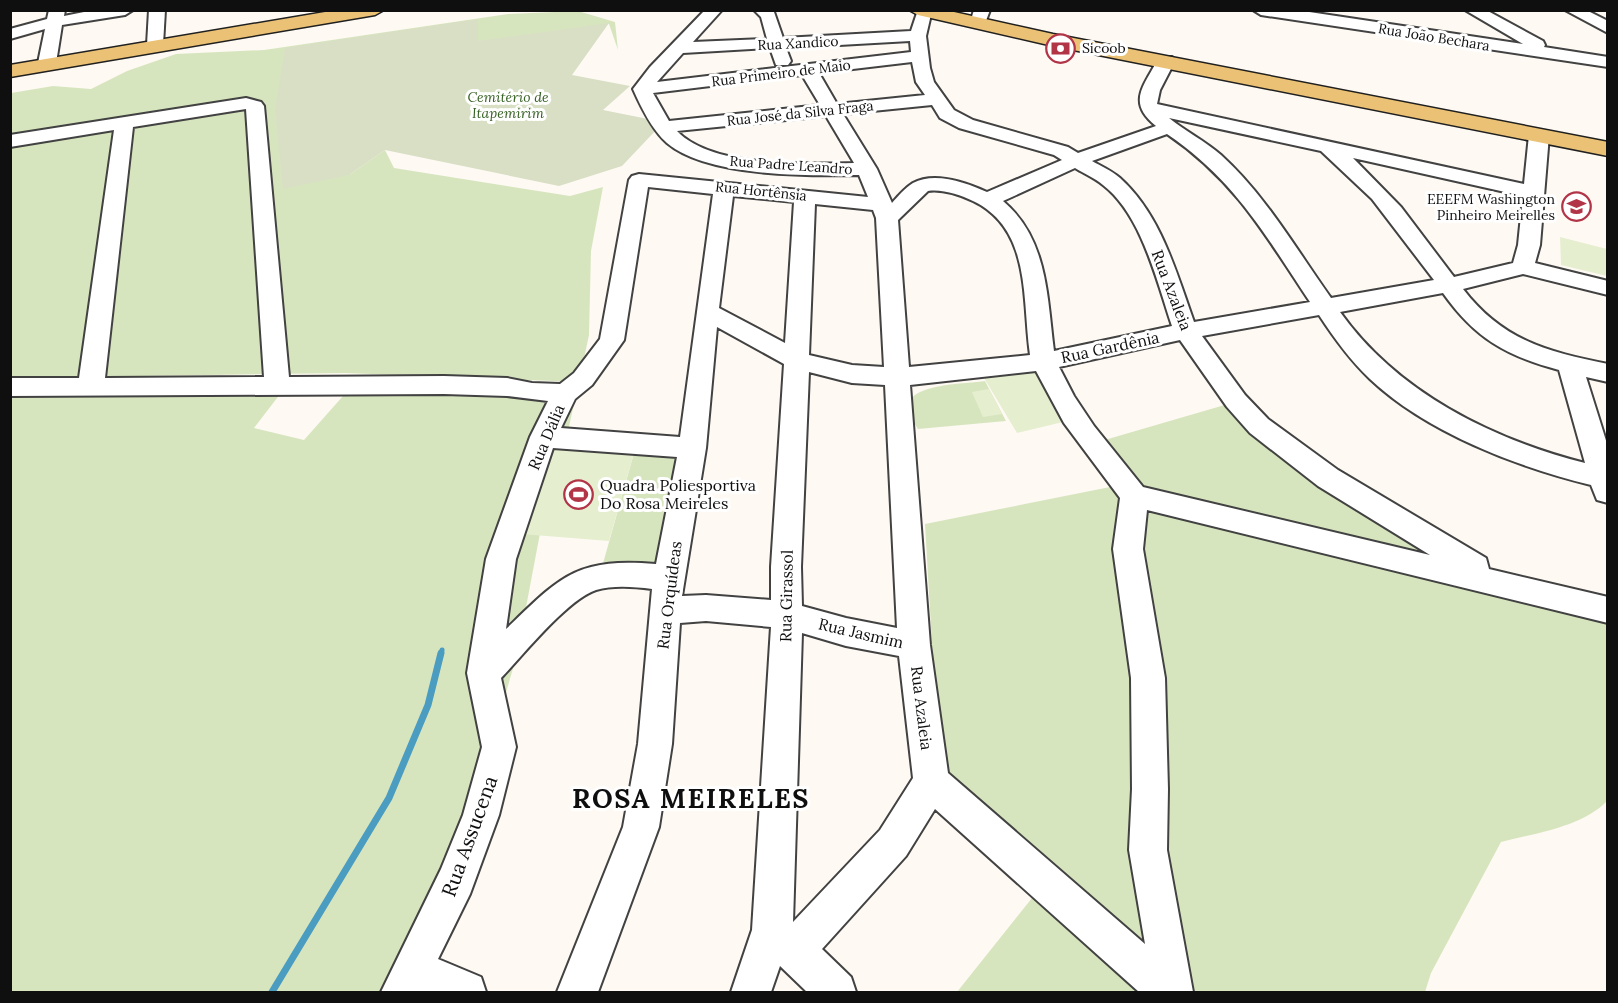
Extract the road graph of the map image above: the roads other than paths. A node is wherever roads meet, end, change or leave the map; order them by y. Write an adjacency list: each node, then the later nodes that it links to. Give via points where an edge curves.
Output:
1 (125, 10): 11 (street)
2 (157, 10): 18 (street)
3 (714, 10): 20 (street)
4 (762, 10): 17 (street, via 768,15)
5 (1261, 10): 10 (street, Rua João Bechara)
6 (1473, 10): 21 (street)
7 (1573, 10): 14 (street)
8 (367, 11): 18 (main road)
9 (922, 11): 13 (main road); 19 (street)
10 (1314, 15): 16 (street, Rua João Bechara)
11 (55, 16): 15 (street); 24 (street)
12 (1400, 16): 16 (street)
13 (980, 17): 22 (main road)
14 (1608, 28)
15 (10, 34)
16 (1434, 38): 21 (street, Rua João Bechara)
17 (777, 44): 19 (street, Rua Xandico); 20 (street, Rua Xandico); 27 (street)
18 (155, 45): 24 (main road)
19 (918, 46): 25 (street, Rua Primeiro de Maio); 29 (street, Rua Azaleia, via 925,82)
20 (678, 48): 28 (street)
21 (1554, 54): 23 (street, Rua João Bechara)
22 (1166, 61): 30 (street); 35 (main road)
23 (1608, 62)
24 (47, 63): 26 (main road)
25 (808, 70): 27 (street, Rua Primeiro de Maio); 31 (street, Rua Padre Leandro)
26 (10, 71)
27 (786, 73): 28 (street, Rua Primeiro de Maio)
28 (642, 89): 33 (street, Rua Padre Leandro)
29 (935, 99): 31 (street, Rua José da Silva Fraga); 39 (street, Rua Azaleia, via 956,120)
30 (1148, 108): 34 (street); 37 (street)
31 (832, 111): 33 (street, Rua José da Silva Fraga); 40 (street, Rua Padre Leandro)
32 (124, 123): 36 (street); 58 (street); 59 (street, via 246,103 255,106)
33 (666, 127): 40 (street, Rua Padre Leandro, via 686,148 724,161)
34 (1169, 128): 39 (street); 50 (street, via 1206,153 1250,197)
35 (1539, 135): 38 (main road); 43 (street)
36 (10, 141)
37 (1325, 146): 43 (street); 48 (street, via 1357,170 1384,199)
38 (1608, 149)
39 (1078, 159): 45 (street); 52 (street, Rua Azaleia, via 1120,189 1139,215 1152,238)
40 (867, 169): 46 (street, Rua Azaleia)
41 (639, 180): 42 (street, Rua Hortênsia); 61 (street, Rua Dália, via 612,340 583,379)
42 (724, 187): 44 (street, Rua Hortênsia); 51 (street, Rua Orquídeas)
43 (1534, 192): 47 (street)
44 (805, 196): 46 (street, Rua Hortênsia); 53 (street, Rua Girassol)
45 (990, 199): 46 (street, via 959,189 927,185); 54 (street, via 1003,209 1024,237)
46 (885, 212): 57 (street, Rua Azaleia)
47 (1523, 267): 48 (street, Rua Gardênia); 49 (street)
48 (1449, 285): 50 (street, Rua Gardênia); 55 (street, via 1466,308 1493,332 1526,350)
49 (1608, 288)
50 (1325, 308): 52 (street, Rua Gardênia); 64 (street, via 1373,367 1406,394 1493,442)
51 (707, 311): 53 (street, Rua Gardênia); 63 (street, Rua Orquídeas)
52 (1186, 331): 54 (street, Rua Gardênia); 67 (street, Rua Azaleia, via 1236,401 1279,443 1392,518)
53 (798, 361): 57 (street, Rua Gardênia, via 852,374); 70 (street, Rua Girassol, via 786,567)
54 (1043, 362): 57 (street, Rua Gardênia); 65 (street, via 1068,409)
55 (1570, 365): 56 (street); 64 (street)
56 (1608, 373)
57 (899, 377): 71 (street, Rua Azaleia)
58 (91, 385): 59 (street); 60 (street)
59 (277, 385): 61 (street, via 454,385)
60 (10, 387)
61 (565, 393): 62 (street, Rua Dália)
62 (543, 437): 63 (street); 72 (street, Rua Dália, via 501,559)
63 (692, 448): 66 (street, Rua Orquídeas)
64 (1606, 483)
65 (1134, 496): 67 (street); 80 (street, via 1128,549 1148,678 1148,850)
66 (668, 578): 68 (street, Rua Orquídeas); 72 (street, via 615,574 577,583)
67 (1501, 583): 69 (street)
68 (666, 610): 70 (street, Rua Jasmim, via 706,608); 77 (street, Rua Orquídeas, via 655,744 641,827)
69 (1608, 610)
70 (787, 615): 71 (street, Rua Jasmim); 74 (street, Rua Girassol)
71 (914, 645): 73 (street, Rua Azaleia)
72 (483, 673): 75 (street, Rua Assucena, via 499,747 481,815 460,869)
73 (931, 782): 74 (street, via 893,843); 80 (street)
74 (783, 940): 78 (street, Rua Girassol); 79 (street)
75 (407, 981): 76 (street)
76 (466, 993)
77 (577, 993)
78 (750, 993)
79 (836, 993)
80 (1171, 993)

